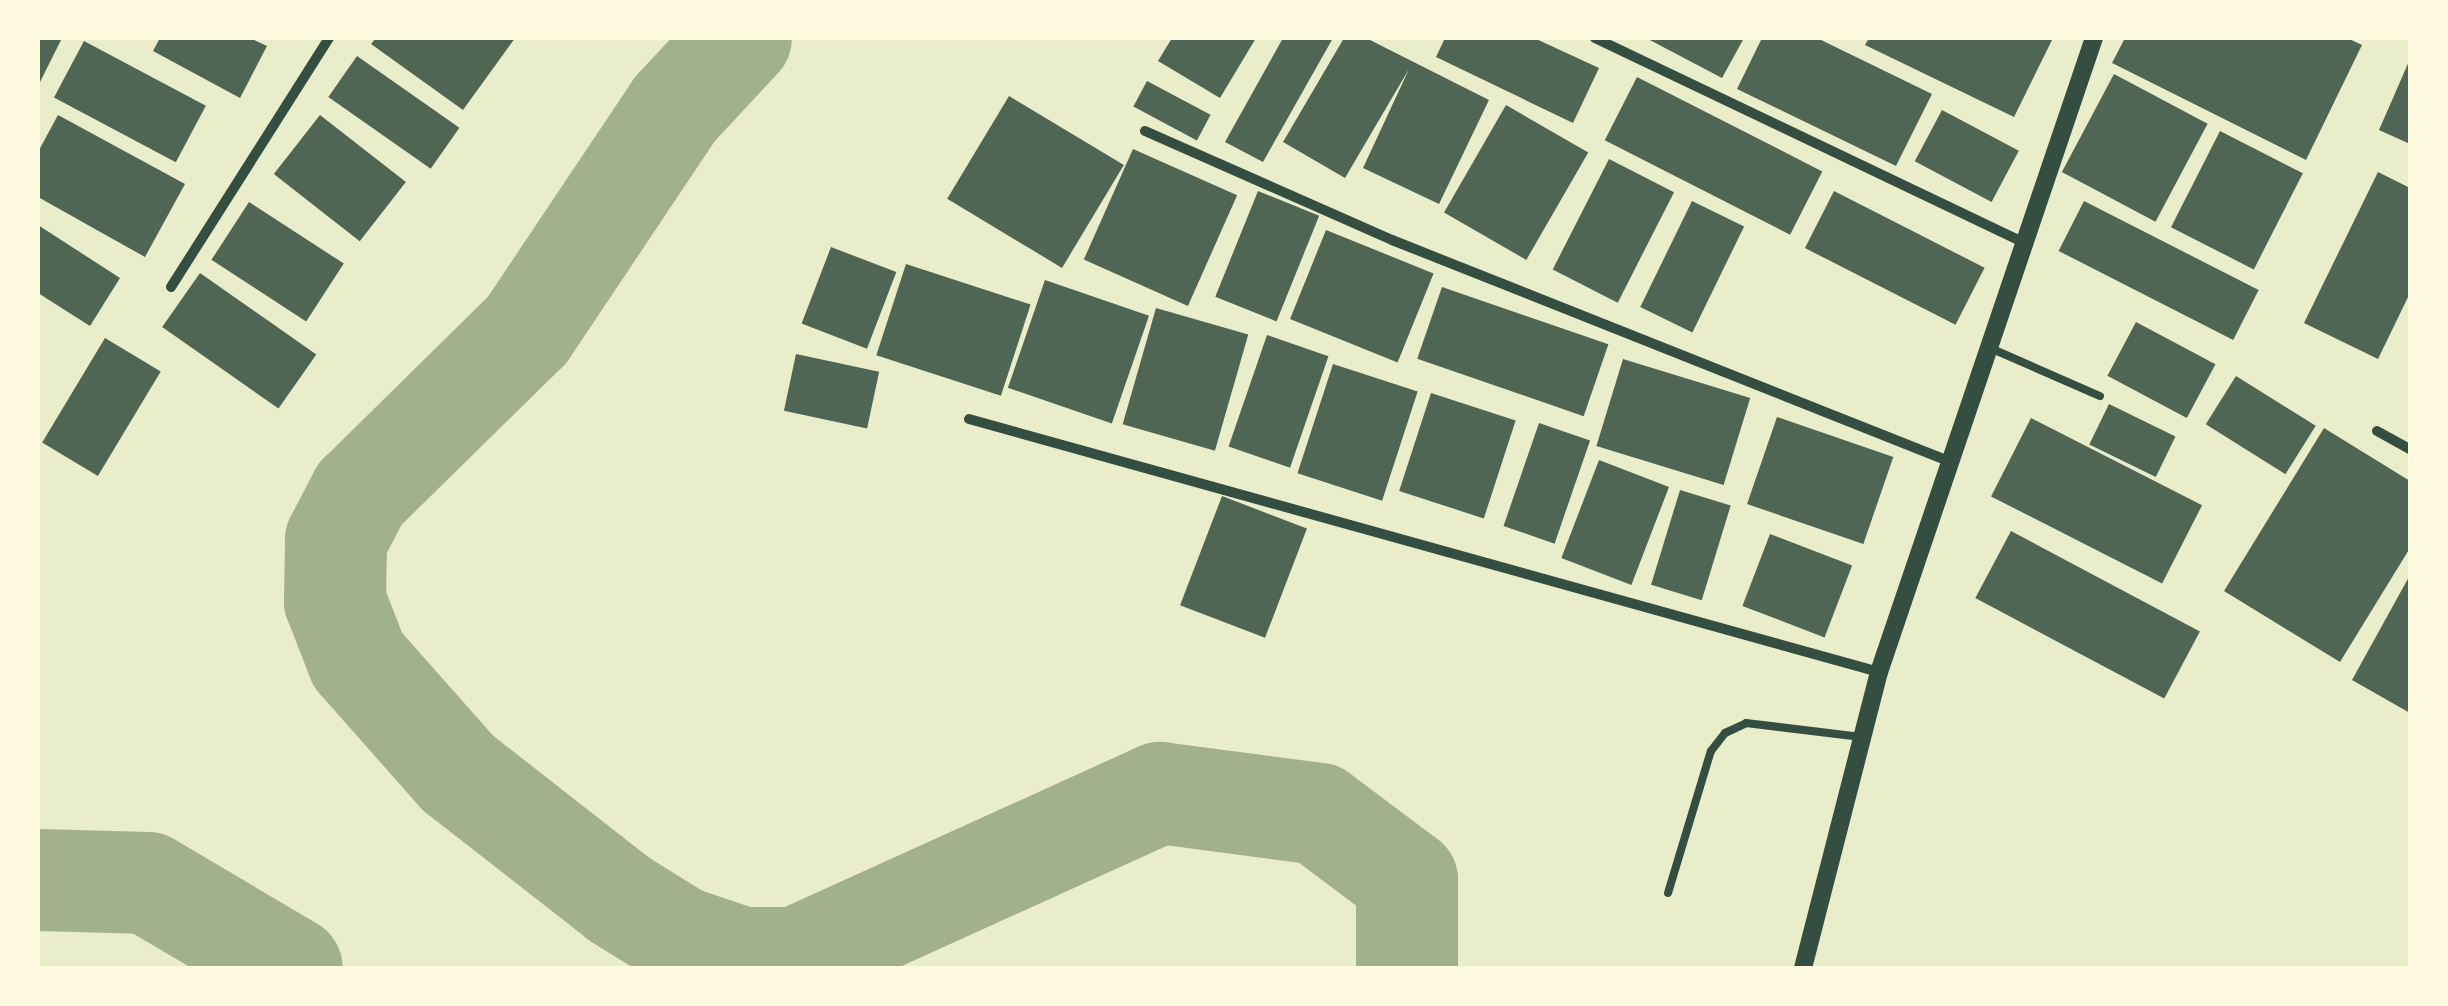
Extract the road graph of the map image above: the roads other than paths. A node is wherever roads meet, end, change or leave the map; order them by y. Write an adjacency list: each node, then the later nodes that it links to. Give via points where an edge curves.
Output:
1 (329, 38): 6 (street)
2 (1595, 38): 5 (street)
3 (2094, 38): 5 (street)
4 (1146, 131): 12 (street, via 1392,240)
5 (2020, 241): 7 (street)
6 (172, 287)
7 (1986, 347): 8 (lane); 12 (street)
8 (2100, 396)
9 (969, 419): 13 (street)
10 (2377, 431): 11 (street)
11 (2410, 449)
12 (1946, 460): 13 (street)
13 (1879, 672): 14 (street)
14 (1862, 738): 15 (lane, via 1746,723 1725,733 1711,752); 16 (street)
15 (1668, 893)
16 (1803, 968)

